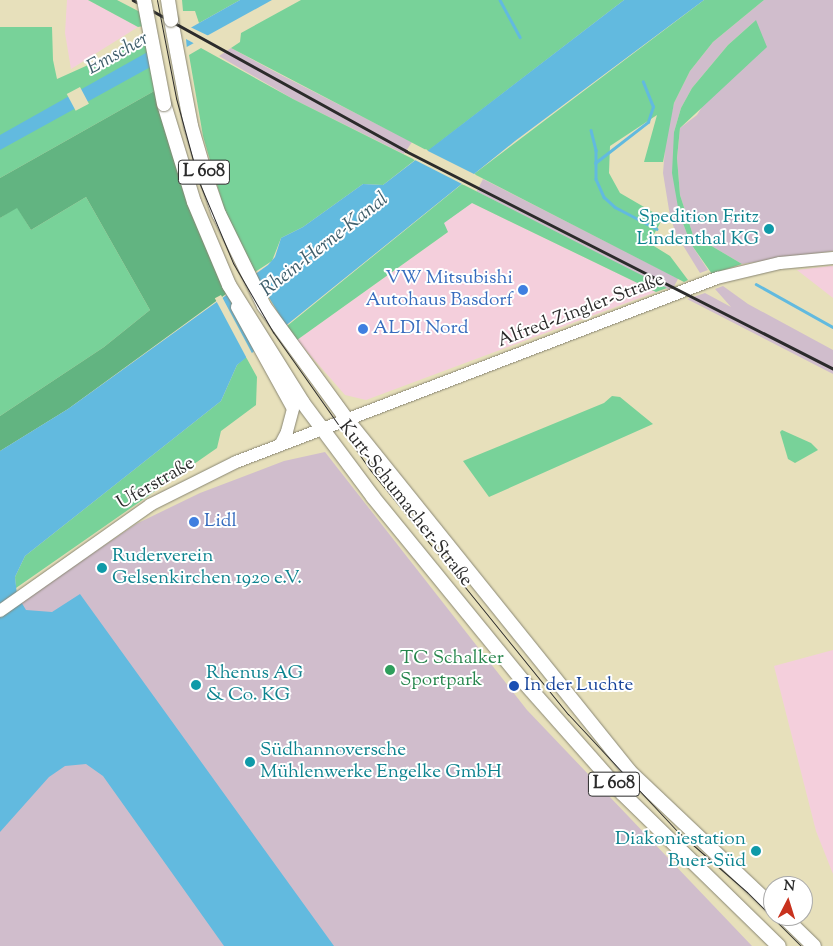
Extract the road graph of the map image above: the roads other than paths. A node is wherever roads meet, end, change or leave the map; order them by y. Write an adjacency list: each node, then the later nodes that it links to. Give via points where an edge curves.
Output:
1 (144, 0): 6 (main road, Kurt-Schumacher-Straße / L 608, bridge, via 164,104 194,202 229,285)
2 (168, 0): 4 (main road, Kurt-Schumacher-Straße / L 608, bridge)
3 (174, 0): 4 (main road, L 608, bridge)
4 (171, 20): 7 (main road, Kurt-Schumacher-Straße / L 608, via 184,94 219,214 246,273 286,336)
5 (833, 258): 7 (street, Alfred-Zingler-Straße, via 780,263 717,278)
6 (265, 354): 8 (main road, Kurt-Schumacher-Straße / L 608); 9 (street, via 293,410)
7 (348, 421): 8 (street, Uferstraße); 11 (main road, Kurt-Schumacher-Straße / L 608, via 629,771)
8 (322, 428): 9 (street, Uferstraße); 13 (main road, Kurt-Schumacher-Straße / L 608, via 373,497 523,681 622,793)
9 (280, 445): 10 (street, Uferstraße, via 193,482 150,505)
10 (0, 611)
11 (763, 898)
12 (793, 926): 14 (main road)
13 (779, 946)
14 (814, 946)

